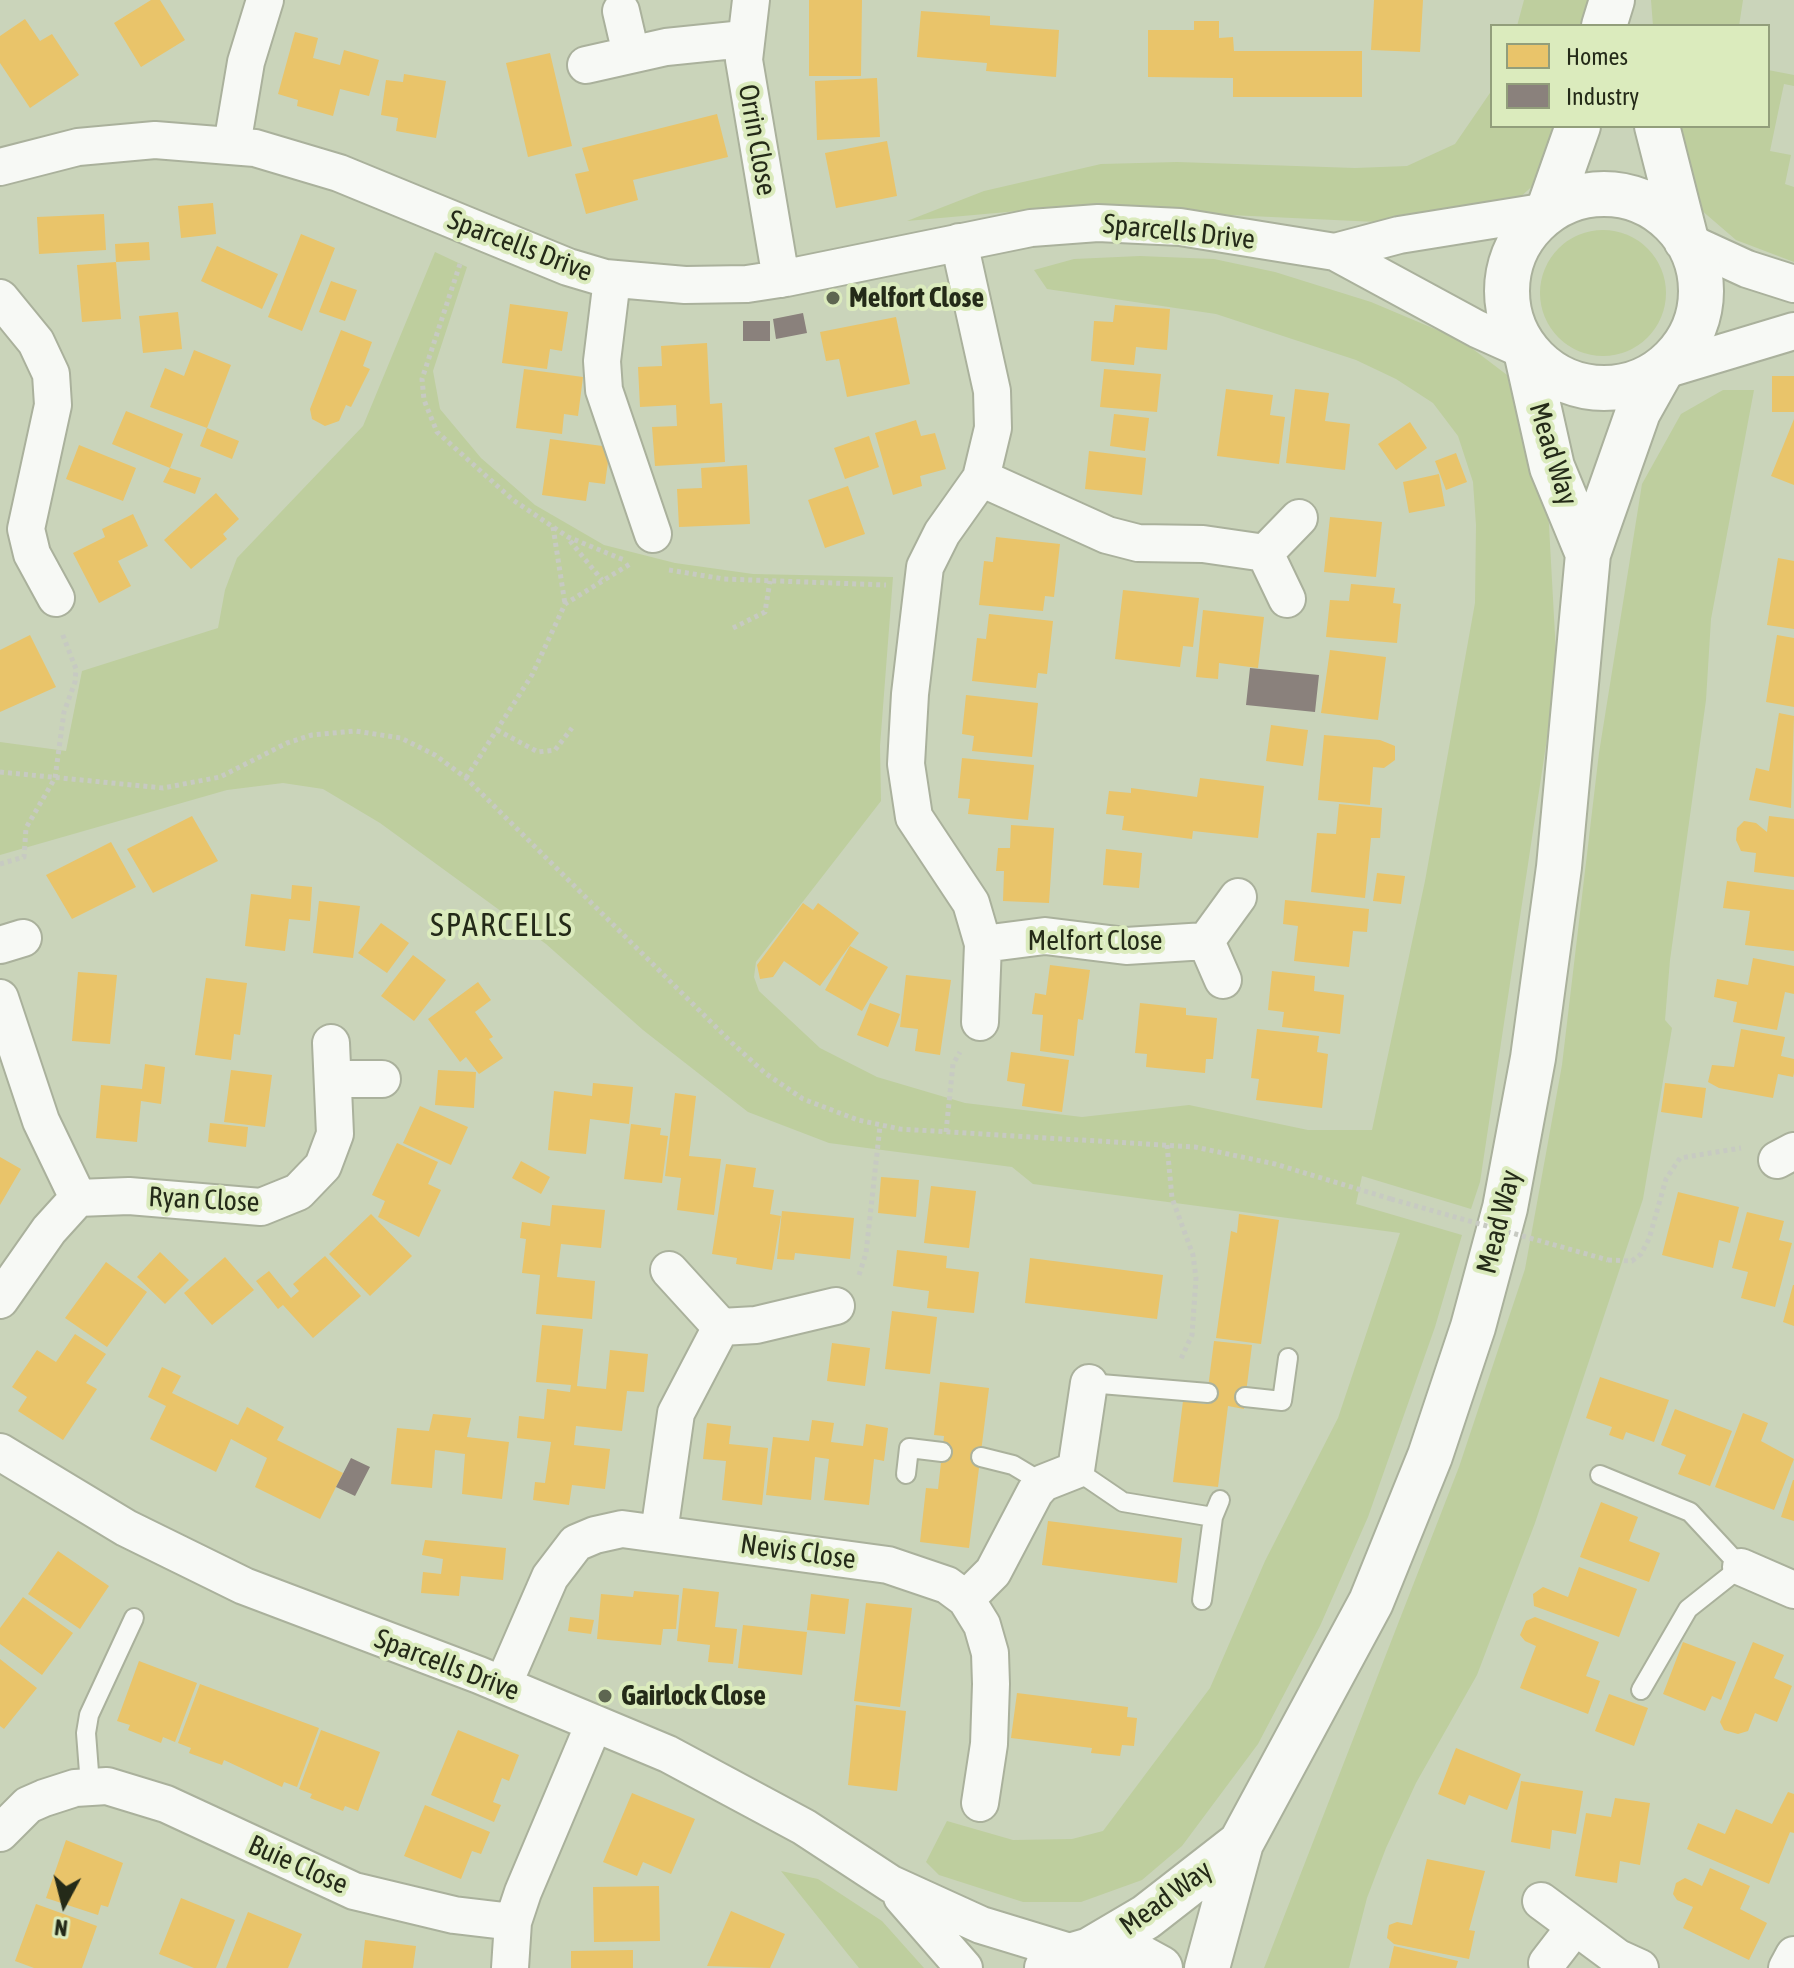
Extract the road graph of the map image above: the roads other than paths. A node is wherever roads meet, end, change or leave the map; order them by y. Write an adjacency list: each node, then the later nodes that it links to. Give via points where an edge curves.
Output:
1 (265, 0): 13 (street, via 246,62)
2 (751, 0): 8 (street, Orrin Close)
3 (1612, 0): 6 (main road)
4 (1630, 0): 7 (main road)
5 (621, 11): 9 (street)
6 (1605, 24)
7 (1635, 24)
8 (744, 39): 9 (street); 20 (street, Orrin Close)
9 (631, 54): 10 (street)
10 (586, 65)
11 (1577, 128): 15 (main road)
12 (1658, 128): 16 (main road)
13 (232, 145): 14 (street, Sparcells Drive, via 155,140 78,147); 19 (street, Sparcells Drive, via 339,173 522,251)
14 (0, 167)
15 (1548, 211): 16 (main road, via 1589,195 1637,199 1660,212); 18 (street, Sparcells Drive, via 1399,235); 24 (main road, via 1519,243 1506,285 1507,308)
16 (1686, 241): 21 (street); 25 (main road, via 1701,278 1701,304 1681,353)
17 (959, 242): 18 (street, Sparcells Drive, via 1053,225 1147,223); 20 (street, Sparcells Drive); 26 (street, via 992,391 993,428)
18 (1335, 252): 24 (street, Sparcells Drive)
19 (612, 279): 20 (street, Sparcells Drive, via 712,286); 28 (street, via 602,361 604,390)
20 (781, 279)
21 (1794, 284)
22 (0, 298): 29 (street, via 36,342 53,389 50,424)
23 (1794, 331): 25 (street)
24 (1526, 351): 25 (main road, via 1563,380 1585,387 1612,389); 31 (main road, Mead Way, via 1552,467)
25 (1661, 371): 31 (main road, Mead Way, via 1629,435)
26 (981, 478): 30 (street, via 1123,539); 36 (street, via 925,567 906,764 914,817 971,903)
27 (1299, 518): 30 (street)
28 (653, 534)
29 (14, 546): 32 (street)
30 (1265, 553): 33 (street)
31 (1588, 554): 70 (main road, Mead Way, via 1559,867 1533,1058 1505,1208 1473,1327 1430,1456 1371,1602)
32 (56, 598)
33 (1287, 599)
34 (1238, 897): 35 (street)
35 (1206, 941): 36 (street, Melfort Close, via 1126,946 1045,936); 37 (street)
36 (983, 944): 39 (street)
37 (1223, 980)
38 (0, 998): 43 (street, via 41,1121)
39 (980, 1022)
40 (331, 1043): 41 (street, Ryan Close)
41 (334, 1079): 42 (street); 43 (street, Ryan Close, via 331,1150 312,1180 282,1201 243,1207 129,1196)
42 (382, 1079)
43 (78, 1198): 45 (street)
44 (669, 1270): 47 (street)
45 (0, 1300)
46 (836, 1306): 47 (street, via 756,1325)
47 (721, 1327): 58 (street, via 676,1413)
48 (1288, 1358): 51 (lane, via 1282,1401)
49 (1089, 1383): 50 (lane); 57 (street)
50 (1208, 1393)
51 (1245, 1397)
52 (0, 1452): 64 (street, Sparcells Drive, via 126,1528 231,1580)
53 (942, 1452): 55 (lane, via 909,1448)
54 (981, 1457): 57 (lane)
55 (906, 1474)
56 (1600, 1475): 59 (lane, via 1690,1512)
57 (1060, 1477): 61 (street, via 1023,1512 993,1572); 62 (lane, via 1123,1502 1216,1509)
58 (659, 1533): 61 (street, Nevis Close, via 888,1565 927,1576); 64 (street, Nevis Close, via 622,1529 576,1543 550,1577)
59 (1741, 1567): 60 (street); 65 (lane, via 1688,1609)
60 (1794, 1590)
61 (966, 1599): 68 (street, via 982,1625 990,1653 989,1744)
62 (1202, 1600)
63 (134, 1618): 67 (lane, via 89,1715)
64 (503, 1685): 66 (street, Sparcells Drive)
65 (1641, 1690)
66 (594, 1724): 71 (street, Sparcells Drive, via 668,1754 753,1799); 73 (street)
67 (90, 1785): 69 (street, Buie Close, via 28,1805); 73 (street, Buie Close, via 166,1804 354,1891 454,1915)
68 (980, 1803)
69 (0, 1833)
70 (1241, 1843): 76 (main road, Mead Way, via 1146,1917); 81 (main road, Mead Way)
71 (891, 1884): 76 (street, Sparcells Drive); 79 (street, Sparcells Drive)
72 (1541, 1901): 74 (street)
73 (513, 1922): 78 (street)
74 (1574, 1928): 77 (street); 82 (street)
75 (1794, 1955): 83 (street)
76 (1071, 1958): 80 (main road, via 1115,1950)
77 (1544, 1965)
78 (510, 1968)
79 (964, 1968)
80 (1160, 1968)
81 (1207, 1968)
82 (1640, 1968)
83 (1787, 1968)

